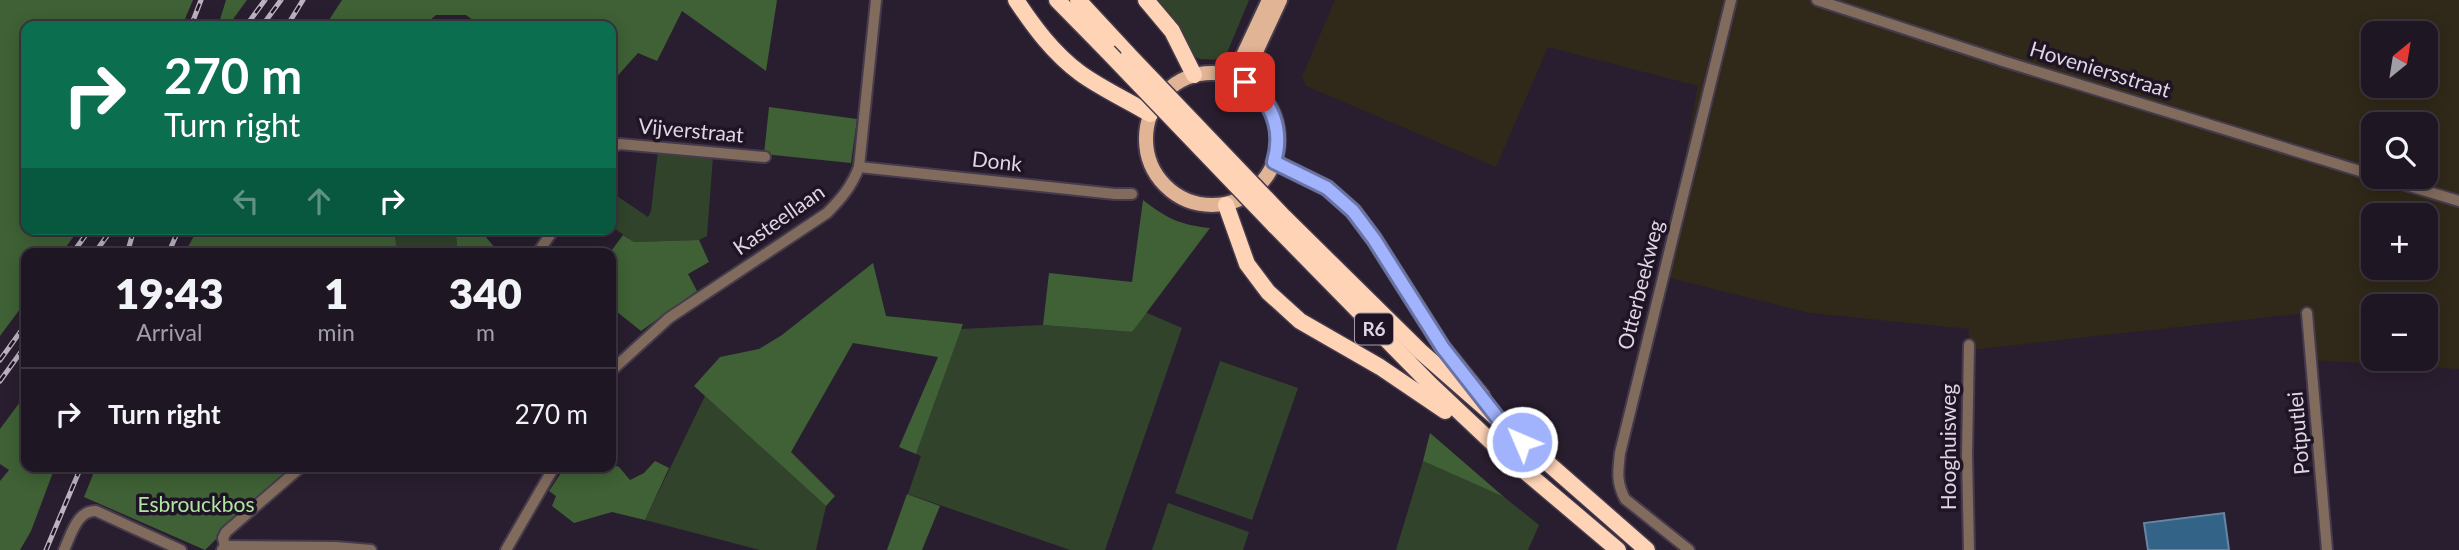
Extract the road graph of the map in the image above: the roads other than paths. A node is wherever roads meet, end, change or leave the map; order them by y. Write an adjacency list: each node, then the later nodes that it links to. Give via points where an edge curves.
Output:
1 (876, 0): 16 (street, Kasteellaan)
2 (1016, 0): 12 (highway, via 1066,62)
3 (1057, 0): 22 (highway, R6, bridge)
4 (1078, 0): 22 (highway, R6, bridge)
5 (1146, 0): 10 (highway, via 1172,31)
6 (1269, 0): 11 (main road)
7 (1280, 0): 11 (main road)
8 (1731, 0): 37 (street, Otterbeekweg, via 1617,477 1625,499)
9 (1817, 0): 17 (street, Hoveniersstraat)
10 (1194, 75): 11 (main road); 12 (main road, via 1164,92)
11 (1239, 79): 15 (main road, via 1265,99 1276,122)
12 (1150, 114): 21 (main road, via 1146,153 1162,184 1192,203)
13 (616, 145): 14 (street, Vijverstraat)
14 (765, 157)
15 (1274, 162): 21 (main road, via 1256,189); 26 (highway, via 1327,188 1353,211 1443,348)
16 (859, 167): 19 (street, Donk); 25 (street, Kasteellaan, via 841,200 827,213 669,318)
17 (2361, 171)
18 (2419, 189): 20 (street)
19 (1132, 194)
20 (2459, 201)
21 (1226, 205): 27 (highway, via 1247,264 1268,292 1300,321)
22 (1279, 221): 26 (highway, R6); 27 (highway, R6, via 1390,345)
23 (2307, 313): 39 (street, Potputlei)
24 (1969, 345): 38 (street, Hooghuisweg)
25 (616, 366)
26 (1504, 426): 36 (highway, R6)
27 (1478, 429): 35 (highway, R6)
28 (294, 472): 30 (street, via 226,532)
29 (551, 472): 34 (street)
30 (223, 548): 33 (street)
31 (64, 550): 32 (street, via 81,516 89,511)
32 (181, 550)
33 (371, 550)
34 (506, 550)
35 (1618, 550)
36 (1647, 550)
37 (1689, 550)
38 (1969, 550)
39 (2327, 550)

